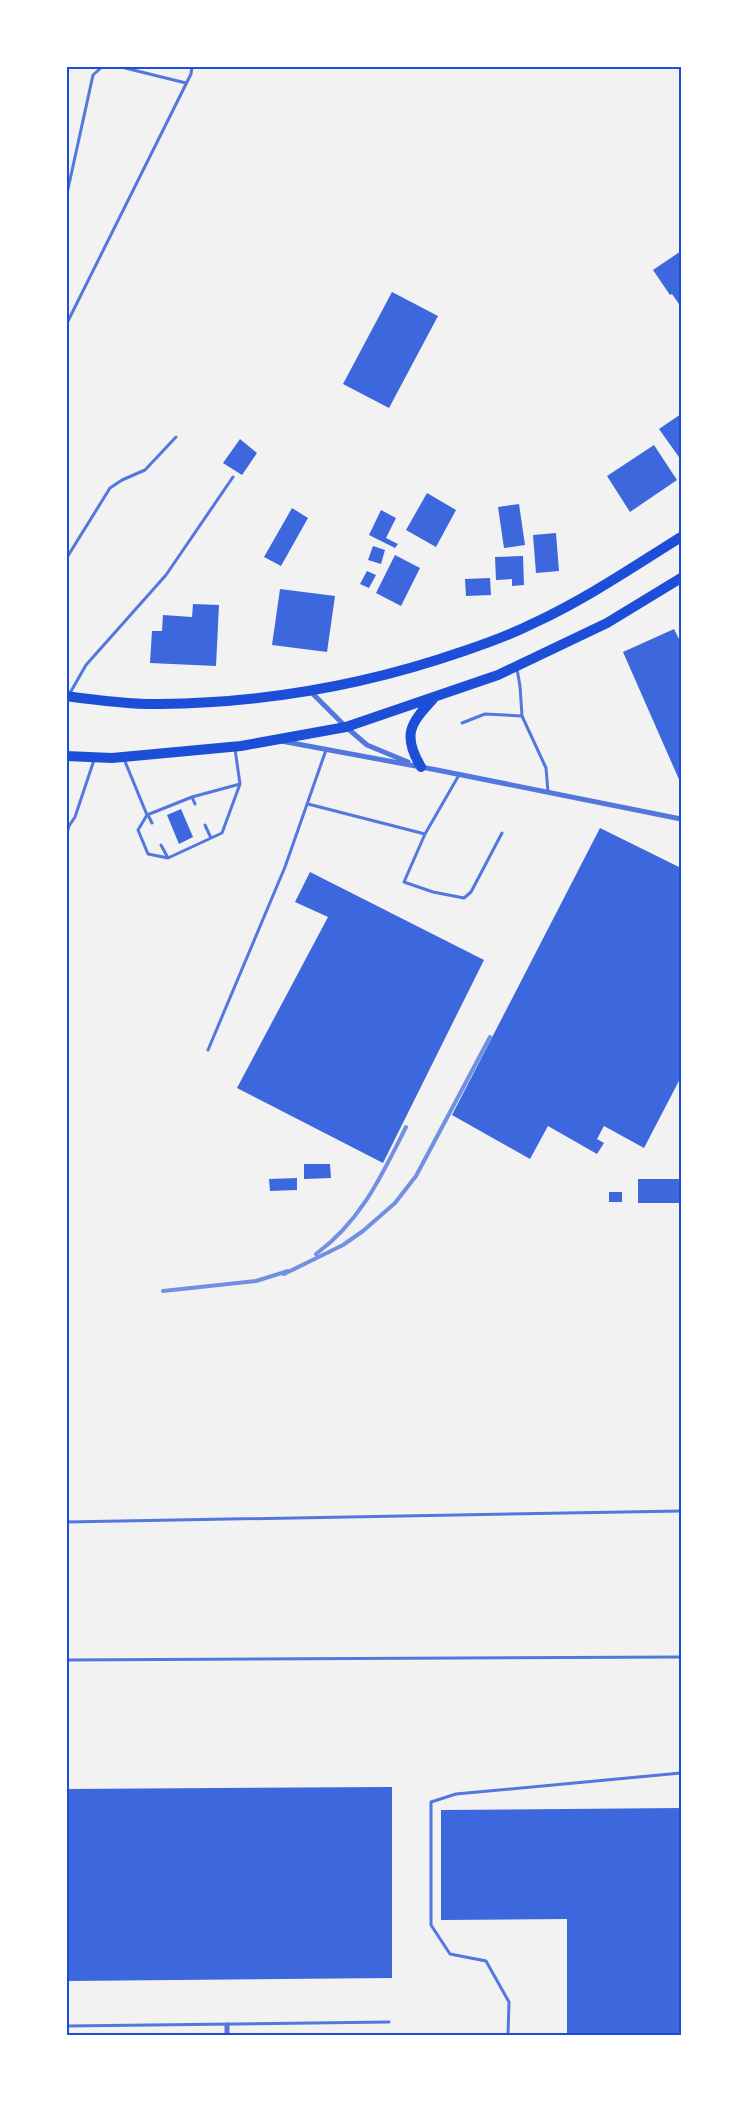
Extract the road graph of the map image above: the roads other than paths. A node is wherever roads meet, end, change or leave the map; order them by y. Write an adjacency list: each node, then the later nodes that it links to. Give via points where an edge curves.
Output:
1 (103, 66): 5 (lane, via 93,75)
2 (117, 66): 4 (lane)
3 (192, 66): 4 (lane)
4 (186, 84): 6 (lane)
5 (66, 198)
6 (66, 325)
7 (176, 437): 10 (lane, via 145,470 110,488)
8 (233, 477): 14 (lane, via 166,575 86,665)
9 (681, 537): 13 (main road, via 580,600 504,637 390,674)
10 (66, 559)
11 (681, 578): 12 (main road, via 607,623)
12 (516, 667): 15 (main road); 17 (lane)
13 (311, 692): 14 (main road, via 159,704); 19 (street)
14 (67, 696): 16 (lane)
15 (435, 697): 19 (main road); 26 (main road, via 411,727 409,740)
16 (66, 708)
17 (522, 716): 18 (lane, via 485,714); 29 (lane, via 546,768)
18 (462, 723)
19 (346, 727): 20 (main road); 26 (street, via 367,744)
20 (273, 740): 21 (main road); 22 (street)
21 (235, 746): 24 (main road); 28 (lane)
22 (326, 750): 26 (street); 32 (lane)
23 (66, 756): 25 (main road)
24 (123, 756): 25 (main road); 33 (lane)
25 (94, 757): 37 (lane, via 75,818)
26 (420, 767): 27 (street)
27 (459, 775): 29 (street); 39 (lane)
28 (240, 784): 30 (lane); 41 (lane, via 222,833)
29 (548, 793): 34 (street)
30 (192, 797): 31 (lane); 33 (lane)
31 (195, 804)
32 (308, 804): 39 (lane); 44 (lane)
33 (148, 815): 35 (lane); 43 (lane, via 138,830 148,854)
34 (681, 819)
35 (152, 823)
36 (205, 825): 41 (lane)
37 (68, 826): 40 (lane)
38 (502, 833): 39 (lane, via 471,892 464,898 404,882)
39 (425, 834)
40 (66, 836)
41 (211, 838): 43 (lane)
42 (161, 845): 43 (lane)
43 (168, 858)
44 (208, 1050)
45 (681, 1511): 46 (lane)
46 (66, 1522)
47 (681, 1657): 48 (lane)
48 (66, 1660)
49 (681, 1773): 54 (lane, via 456,1794 431,1802 431,1926 450,1954 486,1960 509,2002)
50 (389, 2022): 51 (lane)
51 (227, 2025): 52 (lane); 53 (street)
52 (66, 2026)
53 (227, 2035)
54 (508, 2035)

